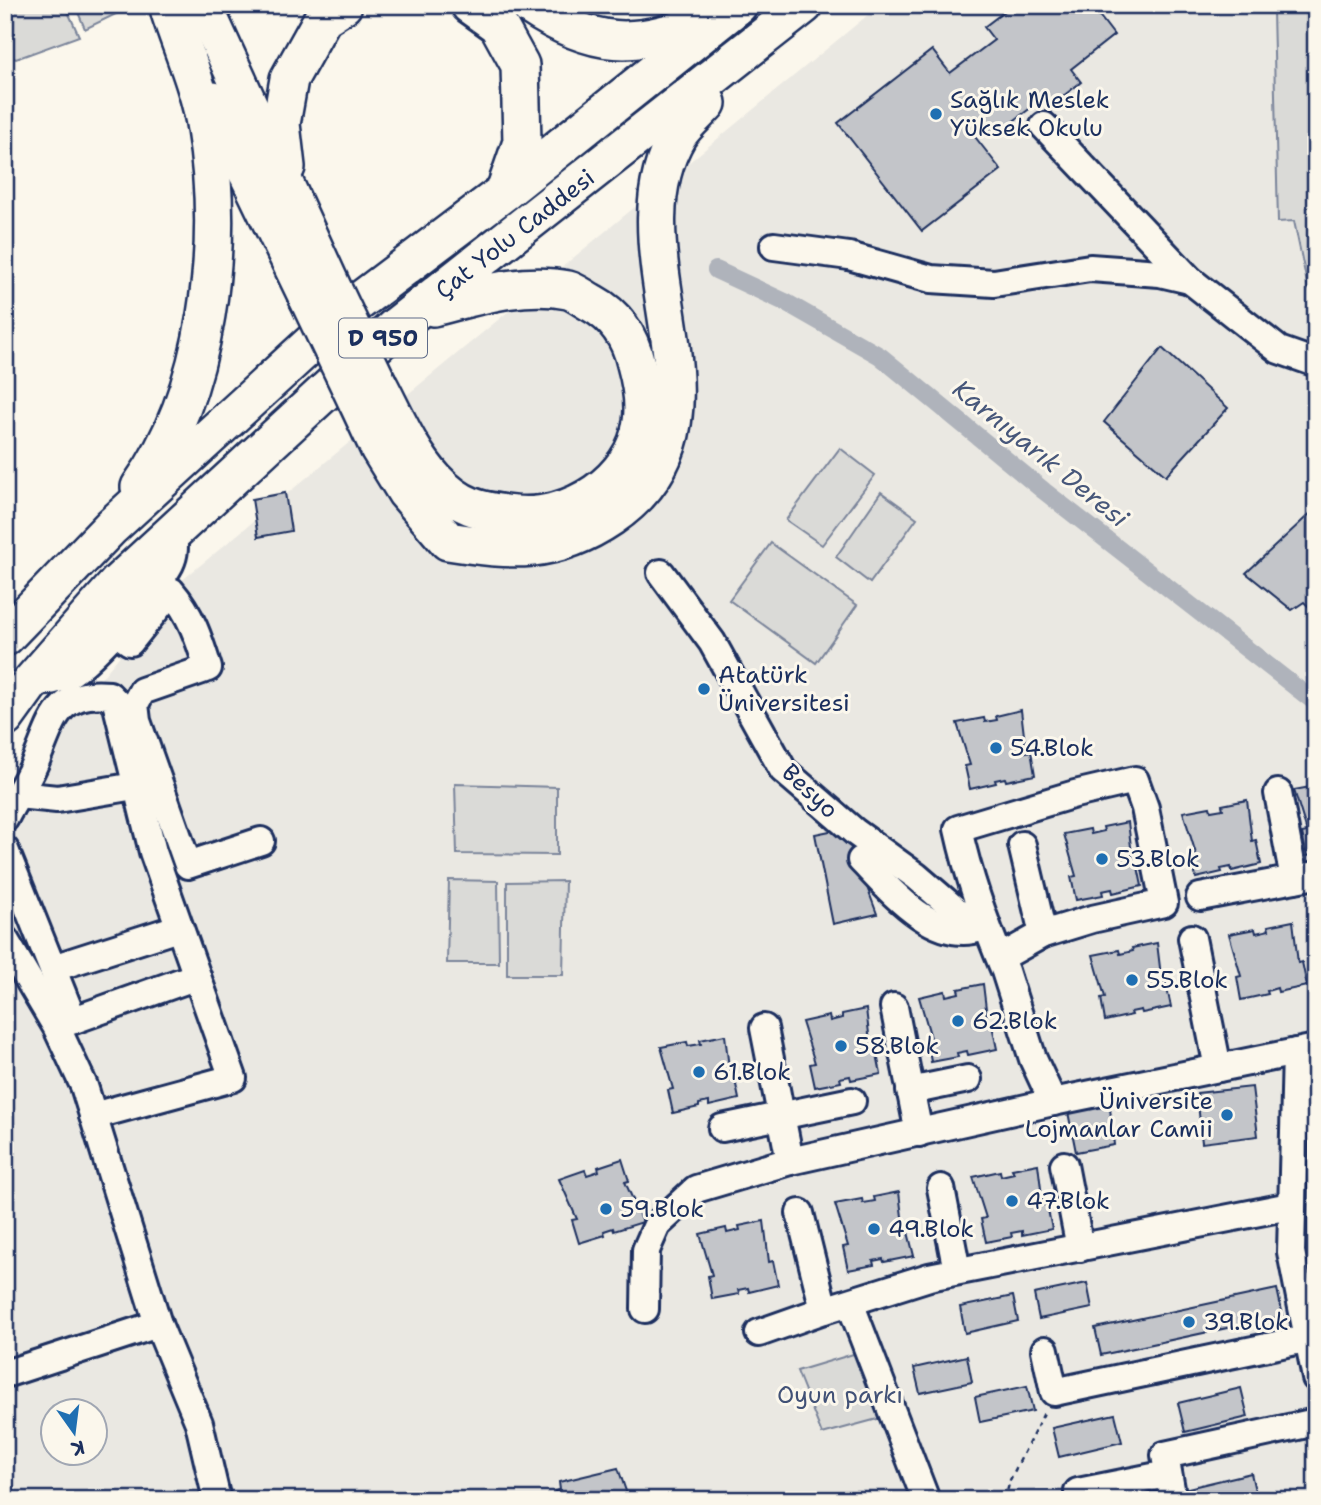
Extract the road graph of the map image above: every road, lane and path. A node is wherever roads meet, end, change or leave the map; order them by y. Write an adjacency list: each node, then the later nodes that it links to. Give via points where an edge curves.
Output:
1 (343, 5): 10 (highway, via 323,18 289,79 281,124)
2 (470, 5): 9 (highway, via 498,25 520,65 522,142)
3 (528, 5): 4 (highway, via 587,36 628,43 674,34)
4 (738, 5): 9 (highway, Çat Yolu Caddesi / D 950)
5 (804, 5): 7 (highway, Çat Yolu Caddesi / D 950)
6 (180, 7): 10 (highway); 13 (highway); 17 (highway, via 206,125 215,192 208,300 184,401 149,474)
7 (762, 41): 14 (highway, Çat Yolu Caddesi / D 950); 16 (highway, via 678,135 662,177 657,226 672,335 672,434 643,492 589,532 553,545 502,548 449,541 406,492 379,448)
8 (1044, 126): 12 (street)
9 (504, 192): 17 (highway, Çat Yolu Caddesi / D 950, via 349,309)
10 (300, 222): 13 (highway)
11 (774, 246): 12 (street, via 849,256 931,279 994,283 1090,268)
12 (1190, 280): 15 (street, via 1279,350)
13 (321, 295): 16 (highway, bridge)
14 (418, 311): 16 (highway, via 506,288 570,290 609,312 631,343 641,383 642,423 626,463 589,501 535,517 477,511 433,478); 18 (highway, Çat Yolu Caddesi / D 950)
15 (1316, 363)
16 (368, 393)
17 (111, 527): 21 (highway, Çat Yolu Caddesi / D 950)
18 (172, 533): 20 (street, via 170,564); 22 (highway, Çat Yolu Caddesi / D 950, via 119,582)
19 (661, 573): 34 (street, Besyo, via 712,642 783,770 966,919)
20 (114, 631): 22 (street, via 72,673); 28 (street, via 130,642 171,591 196,630 208,668 142,691 135,704 188,865)
21 (5, 637)
22 (31, 682): 23 (highway, Çat Yolu Caddesi / D 950)
23 (5, 718)
24 (135, 786): 26 (street, via 57,799); 26 (street, via 116,702 109,695 98,694 77,698 58,711); 35 (street)
25 (1278, 793): 32 (street)
26 (18, 794): 27 (street)
27 (5, 818)
28 (261, 841)
29 (1022, 845): 36 (street)
30 (5, 850): 40 (street)
31 (861, 860): 34 (street, via 910,912 970,932)
32 (1305, 877): 33 (street)
33 (1200, 897)
34 (986, 927): 36 (street, via 958,829 1135,780 1164,903); 39 (street)
35 (178, 928): 40 (street); 41 (street)
36 (1043, 934): 39 (street)
37 (1192, 938): 46 (street)
38 (5, 940): 43 (street)
39 (1000, 958): 50 (street, via 1033,1059)
40 (53, 968): 43 (street)
41 (197, 976): 43 (street); 51 (street, via 233,1078)
42 (894, 1007): 48 (street)
43 (65, 1023): 51 (street)
44 (764, 1028): 52 (street)
45 (1306, 1050): 46 (street); 58 (street)
46 (1218, 1068): 50 (street)
47 (968, 1079): 48 (street)
48 (910, 1091): 54 (street)
49 (852, 1101): 52 (street)
50 (1053, 1102): 54 (street)
51 (93, 1116): 65 (street)
52 (781, 1116): 53 (street); 55 (street)
53 (722, 1128)
54 (919, 1133): 55 (street)
55 (790, 1161): 64 (street, via 696,1189 678,1203 657,1225 646,1250)
56 (1064, 1165): 60 (street)
57 (941, 1188): 62 (street)
58 (1290, 1206): 60 (street); 61 (street)
59 (800, 1213): 63 (street)
60 (1080, 1248): 62 (street)
61 (1303, 1249): 67 (street)
62 (957, 1271): 63 (street)
63 (837, 1307): 66 (street); 76 (street)
64 (645, 1309)
65 (158, 1324): 69 (street); 75 (street, via 199,1423)
66 (759, 1333)
67 (1310, 1338): 70 (street); 71 (street)
68 (1045, 1350): 71 (street)
69 (5, 1374)
70 (1316, 1378)
71 (1054, 1392): 77 (path, via 1010,1480)
72 (1316, 1422): 73 (street, via 1165,1455)
73 (1168, 1474): 74 (street); 78 (street)
74 (1078, 1492)
75 (217, 1500)
76 (926, 1500)
77 (1005, 1500)
78 (1173, 1500)

